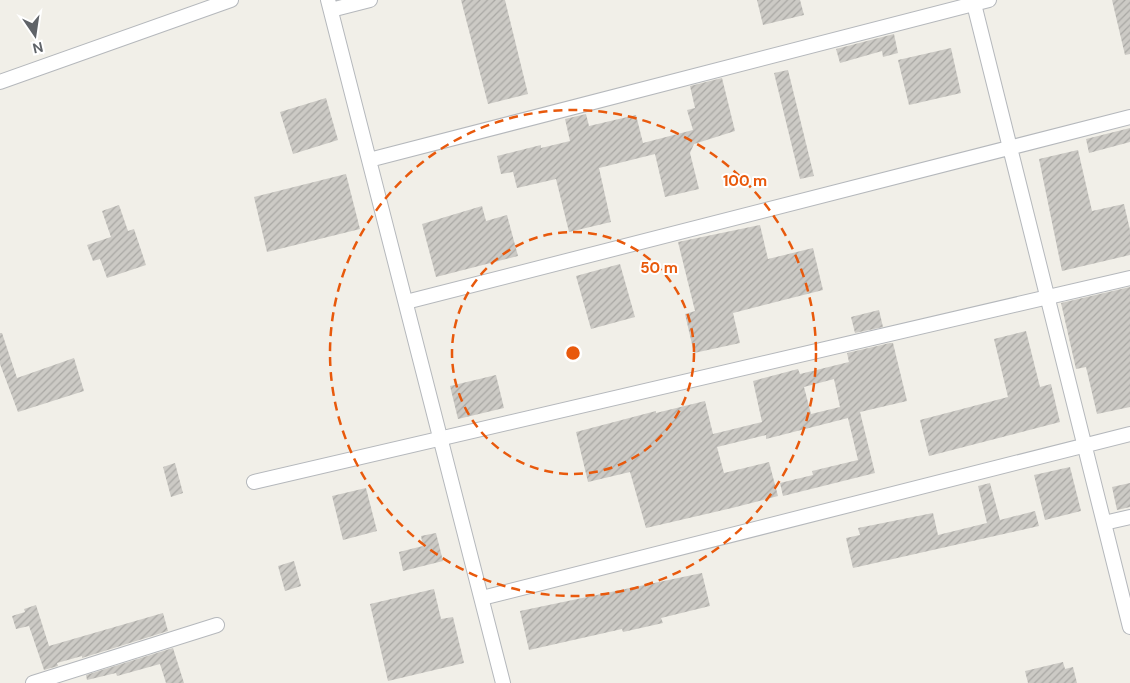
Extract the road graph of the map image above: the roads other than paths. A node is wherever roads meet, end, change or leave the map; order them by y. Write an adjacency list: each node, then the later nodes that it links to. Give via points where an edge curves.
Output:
1 (231, 0): 6 (street)
2 (370, 0): 5 (street)
3 (989, 0): 4 (street)
4 (973, 2): 8 (street); 9 (street)
5 (330, 5): 9 (street)
6 (0, 82)
7 (1130, 117): 8 (street)
8 (1010, 147): 11 (street); 12 (street)
9 (369, 160): 12 (street)
10 (1130, 278): 11 (street)
11 (1048, 298): 14 (street); 15 (street)
12 (406, 302): 14 (street)
13 (1130, 434): 15 (street)
14 (441, 440): 16 (street); 19 (street)
15 (1085, 446): 18 (street); 19 (street)
16 (254, 482)
17 (1130, 517): 18 (street)
18 (1104, 524): 21 (street)
19 (482, 598): 23 (street)
20 (217, 625): 22 (street)
21 (1130, 626)
22 (33, 683)
23 (503, 683)

